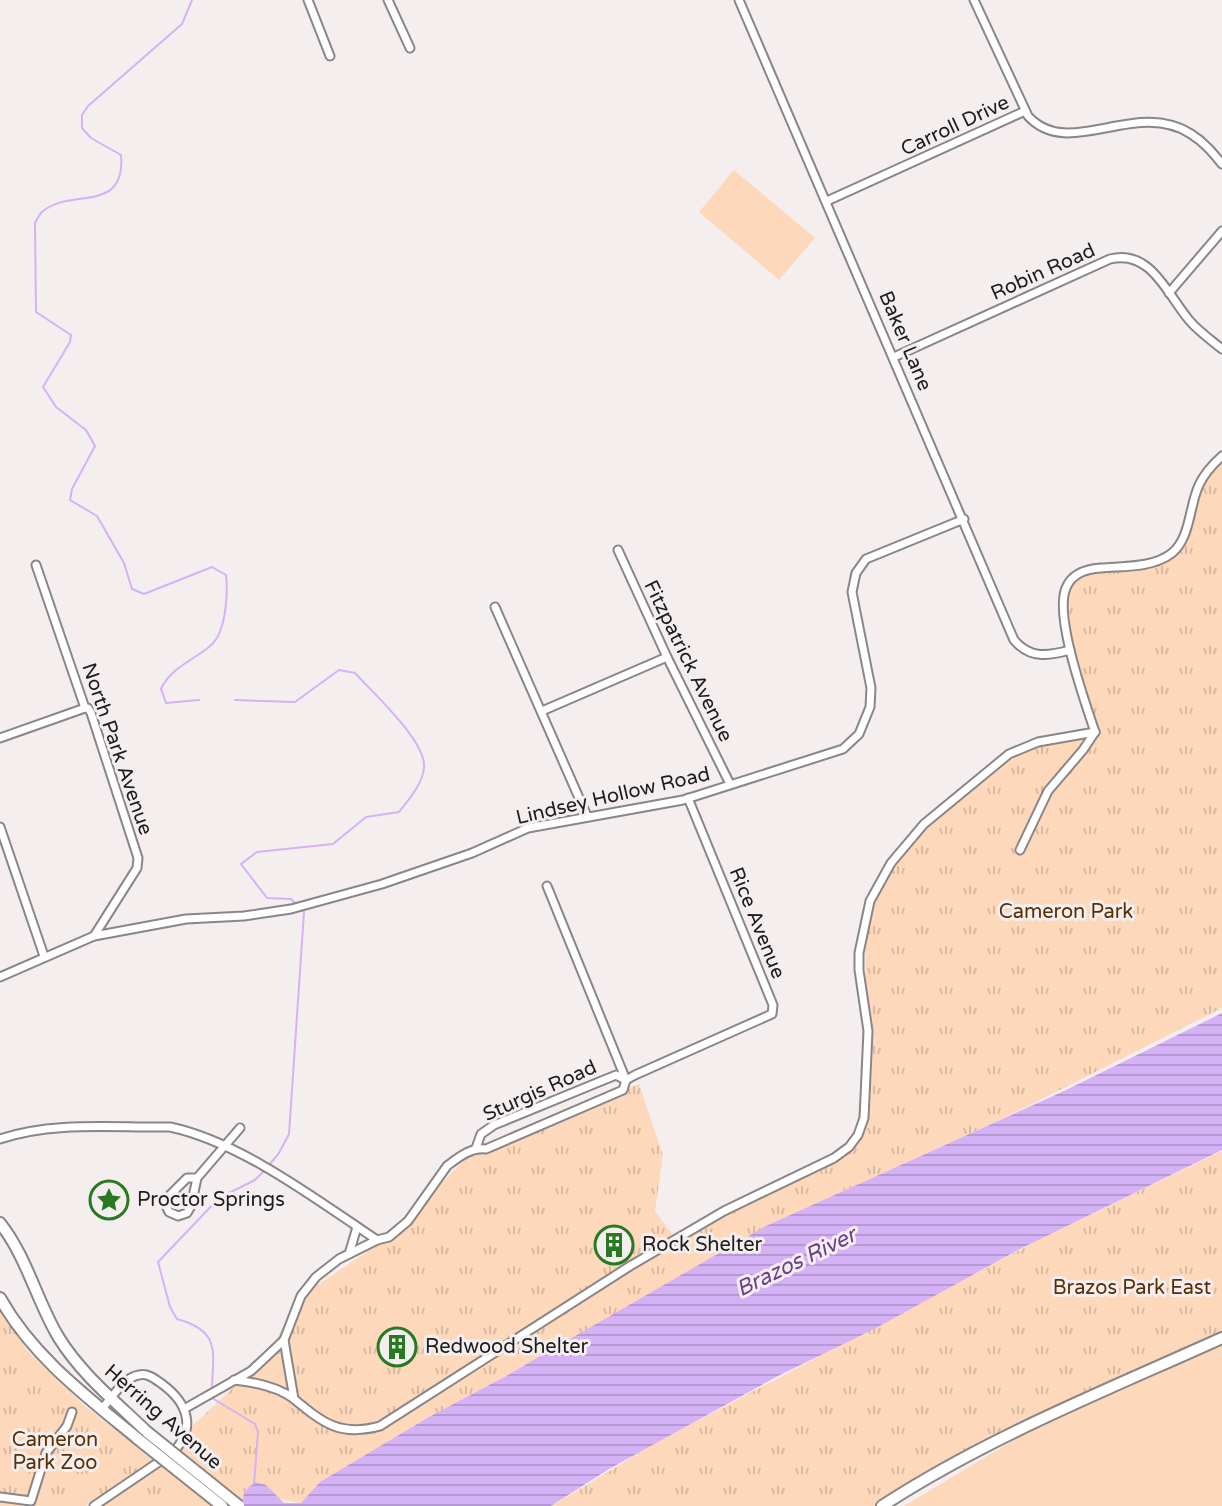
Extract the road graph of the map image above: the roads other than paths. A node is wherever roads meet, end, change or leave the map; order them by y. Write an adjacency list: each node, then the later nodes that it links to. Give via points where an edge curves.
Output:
1 (308, 0): 6 (street)
2 (388, 0): 5 (street)
3 (739, 0): 9 (street, Baker Lane)
4 (974, 0): 7 (street)
5 (410, 48)
6 (330, 56)
7 (1025, 111): 8 (street, Carroll Drive, via 1043,129 1060,134 1137,121 1172,125 1202,142); 9 (street, Carroll Drive)
8 (1222, 164)
9 (827, 201): 13 (street, Baker Lane)
10 (1222, 231): 11 (street)
11 (1169, 293): 12 (street, Robin Road, via 1189,320); 13 (street, Robin Road, via 1141,262 1110,259)
12 (1222, 349)
13 (894, 357): 15 (street, Baker Lane)
14 (1222, 456): 19 (street, via 1201,482 1182,541 1170,554 1150,563 1088,569 1072,578 1064,595)
15 (964, 519): 19 (street, Baker Lane, via 1018,645 1040,656); 25 (street, Lindsey Hollow Road, via 866,559 856,573 852,599 871,697 864,725 852,742 816,759)
16 (618, 550): 20 (street, Fitzpatrick Avenue)
17 (36, 565): 21 (street, North Park Avenue)
18 (495, 607): 22 (street)
19 (1070, 650): 23 (street)
20 (667, 657): 22 (street); 25 (street, Fitzpatrick Avenue)
21 (85, 708): 24 (street); 31 (street, North Park Avenue, via 91,713 139,863)
22 (542, 711): 27 (street)
23 (1095, 732): 29 (street, via 1048,791); 50 (street, via 1038,742 1009,754 924,824 891,863 870,901 859,953 868,1031 864,1118 849,1147 630,1266 380,1426 338,1428 318,1420)
24 (0, 738)
25 (730, 784): 26 (street, Lindsey Hollow Road)
26 (688, 798): 27 (street, Lindsey Hollow Road); 34 (street, Rice Avenue, via 773,1005 769,1017)
27 (587, 816): 31 (street, Lindsey Hollow Road, via 528,828 382,884 291,909 186,919)
28 (0, 827): 32 (street)
29 (1020, 850)
30 (547, 886): 35 (street)
31 (94, 936): 32 (street, Lindsey Hollow Road)
32 (44, 956): 33 (street, Lindsey Hollow Road)
33 (0, 977)
34 (726, 1035): 35 (street, Sturgis Road)
35 (626, 1080): 39 (street, Sturgis Road, via 623,1090 486,1149); 39 (street, Sturgis Road, via 616,1075 494,1125 481,1134)
36 (240, 1128): 38 (street)
37 (0, 1139): 38 (street, via 59,1128 170,1127)
38 (223, 1146): 40 (street); 42 (street)
39 (476, 1148): 43 (street, Sturgis Road, via 447,1166 408,1221)
40 (197, 1178): 40 (street, via 187,1178 170,1195 165,1204 169,1212 187,1213)
41 (0, 1223): 49 (main road, Herring Avenue, via 60,1339)
42 (357, 1227): 43 (street); 44 (street)
43 (377, 1240): 44 (street, Sturgis Road)
44 (349, 1254): 47 (street, Sturgis Road, via 316,1277 301,1296)
45 (0, 1298): 51 (main road, Herring Avenue, via 42,1356)
46 (1222, 1338): 59 (main road, via 1051,1414)
47 (284, 1340): 48 (street, Sturgis Road); 50 (street)
48 (234, 1380): 50 (street, via 264,1385); 52 (street, Sturgis Road)
49 (112, 1398): 51 (street); 52 (street, via 130,1378 150,1376); 54 (main road, Herring Avenue)
50 (294, 1399)
51 (102, 1409): 54 (main road, Herring Avenue)
52 (184, 1409): 56 (street, via 188,1421 182,1443)
53 (72, 1412): 55 (street, via 46,1453 31,1501)
54 (143, 1436): 57 (main road, Herring Avenue, bridge); 58 (main road, Herring Avenue, bridge)
55 (0, 1497)
56 (94, 1506)
57 (222, 1506)
58 (239, 1506)
59 (882, 1506)

